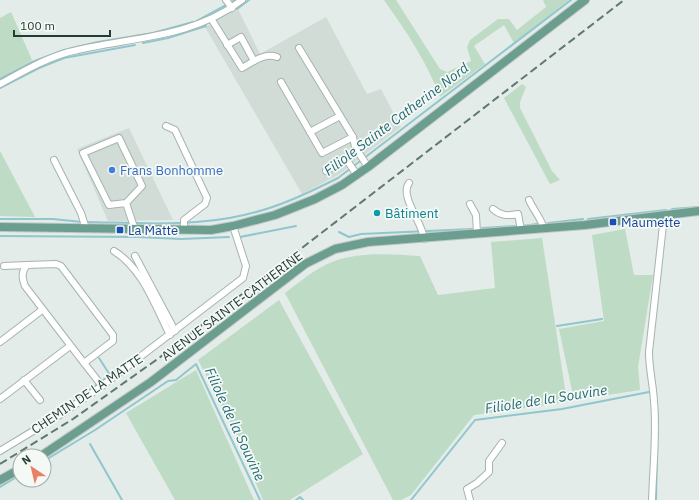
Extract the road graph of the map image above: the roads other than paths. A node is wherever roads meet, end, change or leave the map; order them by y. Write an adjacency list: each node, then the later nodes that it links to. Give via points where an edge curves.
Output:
1 (226, 0): 4 (street)
2 (242, 0): 4 (street)
3 (585, 0): 19 (main road)
4 (232, 8): 5 (street)
5 (212, 20): 6 (street); 13 (street, via 138,40 69,52 34,66)
6 (227, 45): 9 (street, via 241,37); 10 (street)
7 (299, 48): 14 (street)
8 (278, 57): 9 (street, via 262,56)
9 (254, 61): 10 (street)
10 (242, 68): 11 (street)
11 (245, 75)
12 (281, 82): 16 (street)
13 (0, 84)
14 (340, 116): 16 (street); 17 (street)
15 (166, 126): 34 (street, via 175,130 207,198 205,204 184,220)
16 (310, 132): 17 (street, via 322,153)
17 (353, 137): 19 (street, via 355,147)
18 (54, 160): 31 (street, via 81,213)
19 (368, 167): 21 (main road)
20 (326, 171): 21 (street, via 346,159)
21 (357, 175): 29 (main road, via 330,192 296,207 264,219)
22 (409, 183): 36 (street, via 406,191)
23 (529, 200): 32 (street)
24 (126, 203): 24 (street, via 142,186 119,138 83,154 109,206); 33 (street)
25 (470, 204): 37 (street, via 476,215)
26 (493, 209): 35 (street, via 500,214 518,214)
27 (699, 212): 28 (main road, AVENUE SAINTE-CATHERINE)
28 (664, 216): 32 (main road, AVENUE SAINTE-CATHERINE); 57 (street, via 649,352 655,436)
29 (233, 226): 34 (main road, via 211,230); 43 (street, CHEMIN DE LA MATTE, via 246,266 243,278)
30 (0, 228): 31 (main road)
31 (86, 229): 33 (main road)
32 (544, 229): 35 (main road, AVENUE SAINTE-CATHERINE)
33 (136, 230): 34 (main road)
34 (184, 230)
35 (521, 230): 37 (main road, AVENUE SAINTE-CATHERINE)
36 (423, 234): 37 (main road, AVENUE SAINTE-CATHERINE); 52 (main road, AVENUE SAINTE-CATHERINE, via 350,245 320,256 291,275 151,382)
37 (477, 234)
38 (114, 251): 43 (street, via 138,272)
39 (135, 256): 43 (street)
40 (27, 265): 41 (street); 42 (street, via 22,277 25,286); 46 (street, via 61,266 113,335 113,341)
41 (4, 266)
42 (42, 310): 44 (street); 45 (street)
43 (172, 333): 48 (street, CHEMIN DE LA MATTE)
44 (0, 342)
45 (70, 346): 46 (street); 47 (street)
46 (84, 363): 48 (street)
47 (24, 380): 49 (street); 50 (street)
48 (102, 386): 53 (street, CHEMIN DE LA MATTE)
49 (0, 399)
50 (40, 400)
51 (502, 444): 56 (street, via 489,461 489,472 467,489)
52 (52, 449)
53 (0, 451)
54 (12, 473): 55 (main road)
55 (0, 480)
56 (470, 500)
57 (652, 500)

